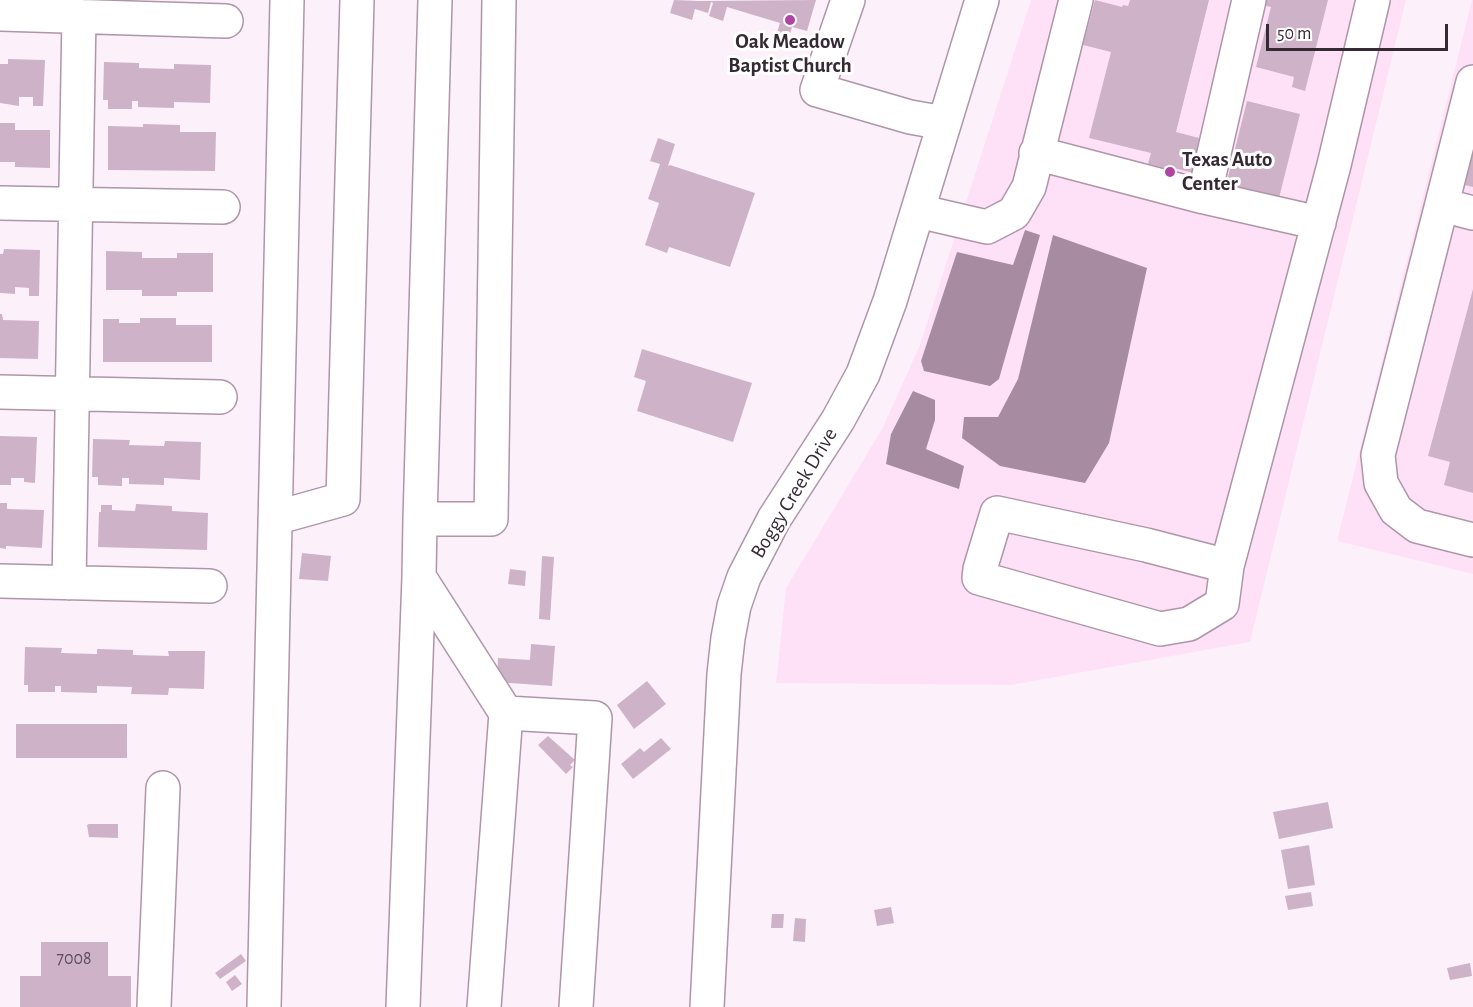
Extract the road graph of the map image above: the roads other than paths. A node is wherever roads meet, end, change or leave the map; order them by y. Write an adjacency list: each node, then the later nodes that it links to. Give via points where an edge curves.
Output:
1 (287, 0): 27 (street)
2 (357, 0): 27 (street, via 343,500)
3 (435, 0): 28 (street)
4 (499, 0): 28 (street, via 491,519)
5 (848, 0): 14 (street, via 817,90)
6 (982, 0): 14 (street, Boggy Creek Drive)
7 (1076, 0): 15 (street)
8 (1249, 0): 16 (street)
9 (1373, 0): 23 (street)
10 (0, 14): 11 (street)
11 (79, 16): 12 (street); 18 (street)
12 (226, 21)
13 (1473, 82): 19 (street)
14 (944, 123): 21 (street, Boggy Creek Drive)
15 (1036, 153): 16 (street); 21 (street, via 1029,187 1014,213 987,227)
16 (1204, 197): 23 (street)
17 (0, 203): 18 (street)
18 (76, 205): 20 (street); 25 (street)
19 (1442, 205): 22 (street); 29 (street, via 1378,455 1381,483 1396,510 1417,526)
20 (223, 207)
21 (918, 211): 42 (street, Boggy Creek Drive, via 863,375 774,519 744,577 734,606 724,674)
22 (1473, 213)
23 (1319, 223): 30 (street)
24 (0, 392): 25 (street)
25 (72, 394): 26 (street); 33 (street)
26 (220, 397)
27 (275, 518): 38 (street)
28 (420, 519): 31 (street)
29 (1473, 540)
30 (1227, 566): 30 (street, via 997,513 979,578 1160,629 1189,624 1222,604)
31 (419, 577): 35 (street); 39 (street)
32 (0, 581): 33 (street)
33 (69, 583): 34 (street)
34 (210, 586)
35 (506, 713): 40 (street); 41 (street, via 595,718)
36 (163, 788): 37 (street)
37 (154, 1007)
38 (264, 1007)
39 (403, 1007)
40 (484, 1007)
41 (576, 1007)
42 (707, 1007)

